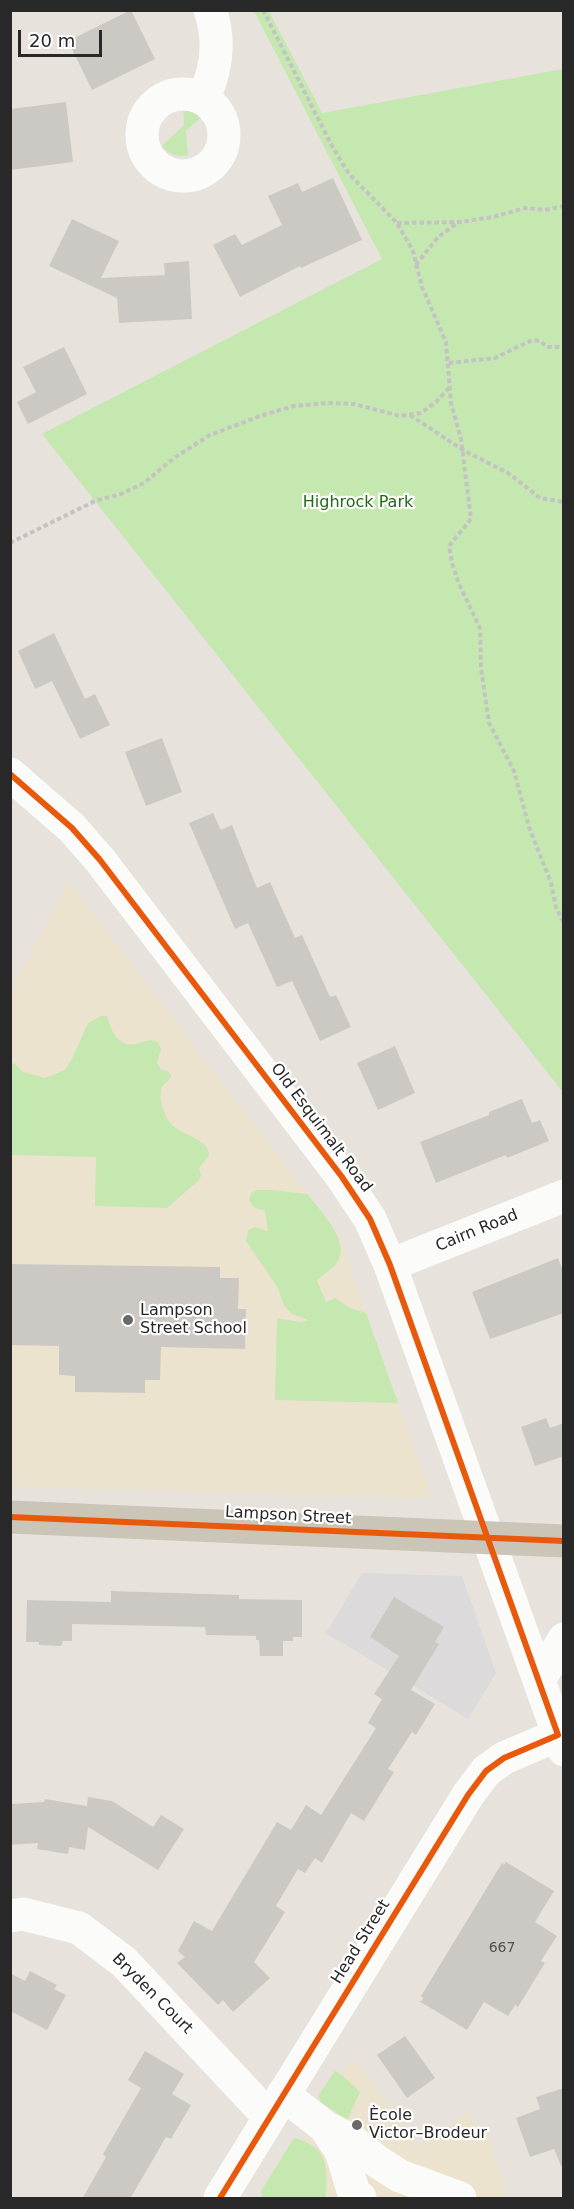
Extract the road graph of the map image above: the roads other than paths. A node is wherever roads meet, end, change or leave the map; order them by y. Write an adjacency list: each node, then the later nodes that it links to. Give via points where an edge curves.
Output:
1 (210, 10): 2 (street, via 217,47 215,70)
2 (203, 99)
3 (10, 774): 5 (street, Old Esquimalt Road, via 72,828 114,878 342,1176 370,1219)
4 (564, 1196): 5 (street, Cairn Road)
5 (390, 1265): 7 (street, Old Esquimalt Road)
6 (10, 1517): 7 (main road, Lampson Street)
7 (487, 1538): 8 (main road, Lampson Street); 10 (street, Old Esquimalt Road)
8 (564, 1542)
9 (564, 1639): 10 (street)
10 (539, 1680): 11 (street, Old Esquimalt Road)
11 (561, 1743): 13 (street, Head Street, via 504,1758 486,1771)
12 (10, 1916): 13 (street, Bryden Court, via 23,1914 80,1928 124,1962)
13 (276, 2106): 14 (street, Bryden Court); 15 (street, Head Street)
14 (325, 2127): 16 (street, via 341,2151 354,2193); 17 (street, via 351,2140 400,2176)
15 (220, 2199)
16 (360, 2199)
17 (460, 2199)

